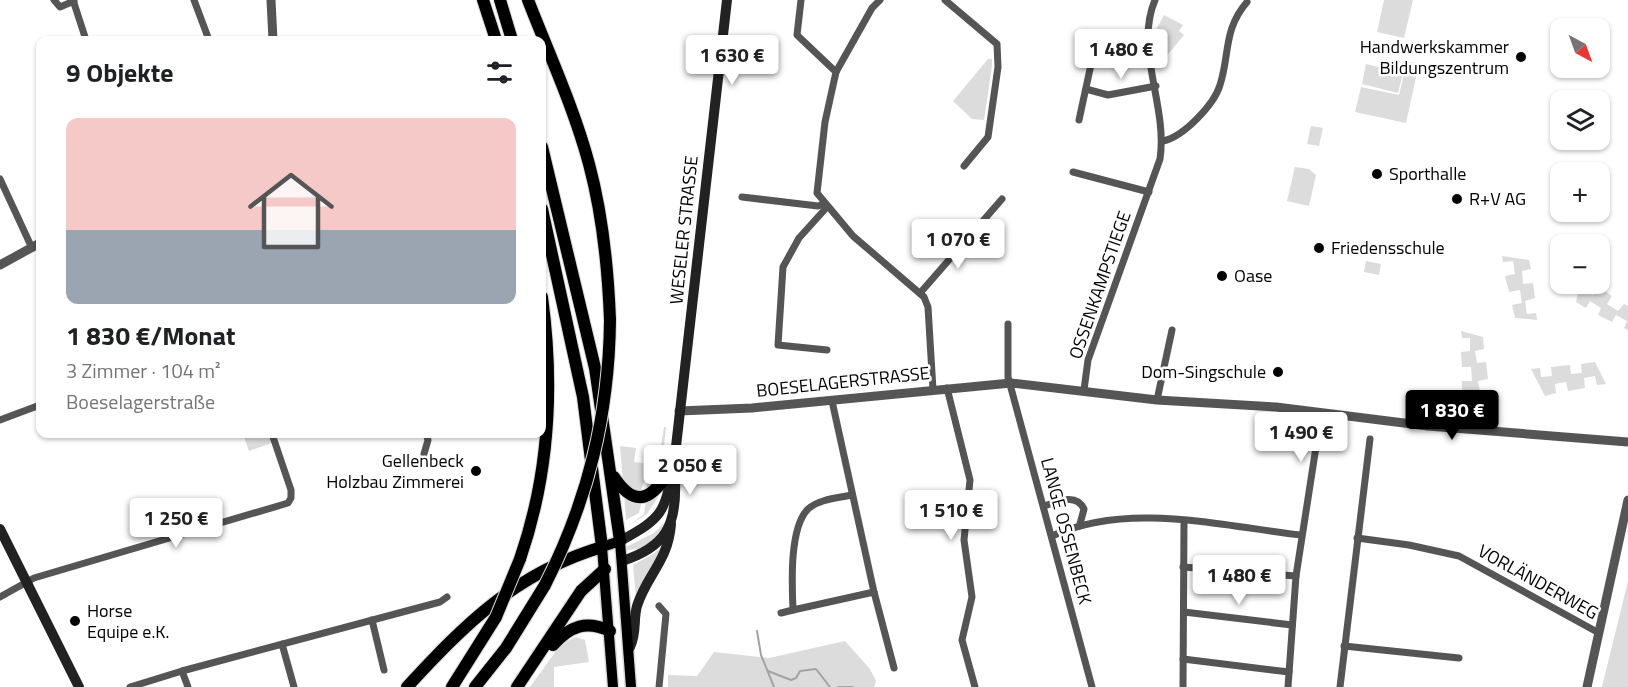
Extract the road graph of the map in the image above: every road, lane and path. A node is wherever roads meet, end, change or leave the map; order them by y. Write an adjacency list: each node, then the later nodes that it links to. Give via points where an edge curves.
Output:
1 (54, 0): 11 (street, via 60,7)
2 (194, 0): 15 (street)
3 (271, 0): 16 (street)
4 (500, 0): 19 (highway)
5 (528, 0): 20 (highway, bridge)
6 (727, 0): 52 (main road, WESELER STRASSE)
7 (801, 0): 23 (street, via 797,35)
8 (880, 0): 23 (street)
9 (945, 0): 29 (street, via 997,44 998,67 988,137)
10 (1155, 0): 24 (street, OSSENKAMPSTIEGE, via 1147,27)
11 (74, 1): 14 (street)
12 (1247, 3): 27 (street, via 1228,35 1220,86 1200,115 1174,139)
13 (484, 4): 17 (highway); 18 (highway)
14 (85, 36)
15 (208, 36)
16 (273, 36)
17 (488, 36)
18 (495, 36)
19 (511, 36)
20 (542, 36)
21 (546, 45): 107 (highway, bridge, via 589,164 605,248 610,320 607,389 595,457 574,522 545,585 506,648)
22 (1095, 46): 25 (street)
23 (836, 72): 35 (street, via 825,122 817,194)
24 (1156, 86): 25 (street, via 1107,95); 27 (street, OSSENKAMPSTIEGE)
25 (1086, 89): 26 (street)
26 (1079, 120)
27 (1162, 141): 32 (street, OSSENKAMPSTIEGE)
28 (546, 164): 62 (highway, via 595,368)
29 (964, 166)
30 (1073, 172): 32 (street, OSSENKAMPSTIEGE)
31 (1, 182): 37 (street)
32 (1149, 192): 47 (street, OSSENKAMPSTIEGE, via 1088,360)
33 (742, 197): 35 (street)
34 (1002, 199): 39 (street)
35 (826, 205): 39 (street, via 853,236); 43 (street, via 799,238 783,267 778,345)
36 (546, 227): 74 (highway, via 584,397)
37 (36, 246): 38 (street)
38 (0, 264)
39 (921, 292): 46 (street, via 928,307)
40 (1008, 324): 44 (street)
41 (1172, 330): 48 (street)
42 (546, 348): 51 (highway, bridge)
43 (827, 350)
44 (1011, 383): 45 (street, BOESELAGERSTRASSE); 47 (street, BOESELAGERSTRASSE); 65 (street, LANGE OSSENBECK)
45 (947, 388): 46 (street, BOESELAGERSTRASSE); 112 (street, via 970,480 964,540 972,597 962,640)
46 (933, 390): 49 (street, BOESELAGERSTRASSE)
47 (1084, 390): 48 (street, BOESELAGERSTRASSE)
48 (1157, 400): 59 (street, BOESELAGERSTRASSE, via 1276,407 1428,426)
49 (832, 401): 52 (street, BOESELAGERSTRASSE); 63 (street)
50 (36, 406): 53 (street)
51 (546, 411)
52 (680, 411): 61 (main road, WESELER STRASSE)
53 (0, 420)
54 (1318, 434): 70 (street)
55 (273, 438): 79 (street, via 291,490 288,503)
56 (427, 438): 60 (street)
57 (545, 438): 106 (highway, bridge, via 540,485 520,559 496,617)
58 (1370, 440): 72 (street)
59 (1628, 442)
60 (424, 454)
61 (674, 464): 62 (highway, via 658,489 643,496 622,489); 67 (main road, WESELER STRASSE, via 676,503); 73 (main road, WESELER STRASSE, via 666,502 658,517)
62 (612, 474): 73 (highway)
63 (852, 495): 80 (street); 84 (street, via 818,502 800,522 792,579)
64 (1628, 500): 90 (street)
65 (1044, 506): 68 (street, via 1067,499 1078,501 1084,509); 71 (street, LANGE OSSENBECK)
66 (1184, 521): 68 (street, via 1149,518); 70 (street); 76 (street)
67 (671, 524): 75 (main road, WESELER STRASSE, via 653,548); 93 (main road, via 666,554 637,606)
68 (1080, 524): 71 (street)
69 (0, 529): 79 (main road)
70 (1301, 534): 78 (street)
71 (1052, 536): 113 (street, LANGE OSSENBECK)
72 (1357, 538): 90 (street, VORLÄNDERWEG, via 1459,556); 92 (street)
73 (620, 541): 74 (main road); 75 (main road)
74 (602, 547): 77 (main road); 105 (highway, via 550,566 499,597 464,626)
75 (622, 561): 77 (main road); 93 (main road)
76 (1183, 567): 78 (street); 85 (street)
77 (604, 569): 89 (main road); 96 (highway, via 581,591)
78 (1296, 576): 88 (street)
79 (26, 582): 81 (street); 101 (main road)
80 (874, 592): 84 (street); 97 (street)
81 (0, 597)
82 (447, 597): 87 (street)
83 (659, 606): 111 (street, via 666,614)
84 (793, 610): 86 (street)
85 (1184, 612): 88 (street); 95 (street)
86 (781, 613)
87 (372, 620): 91 (street); 99 (street)
88 (1292, 625): 100 (street)
89 (610, 631): 96 (highway, via 578,625 564,633); 109 (main road)
90 (1599, 633): 117 (street)
91 (282, 644): 98 (street); 104 (street)
92 (1344, 646): 94 (street); 116 (street)
93 (630, 647): 110 (main road)
94 (1459, 658)
95 (1184, 659): 100 (street); 114 (street)
96 (531, 668): 108 (highway)
97 (894, 668)
98 (182, 670): 102 (street); 103 (street)
99 (384, 670)
100 (1289, 672): 115 (street)
101 (79, 687)
102 (130, 687)
103 (188, 687)
104 (294, 687)
105 (407, 687)
106 (452, 687)
107 (475, 687)
108 (517, 687)
109 (613, 687)
110 (631, 687)
111 (659, 687)
112 (975, 687)
113 (1092, 687)
114 (1183, 687)
115 (1288, 687)
116 (1340, 687)
117 (1587, 687)

